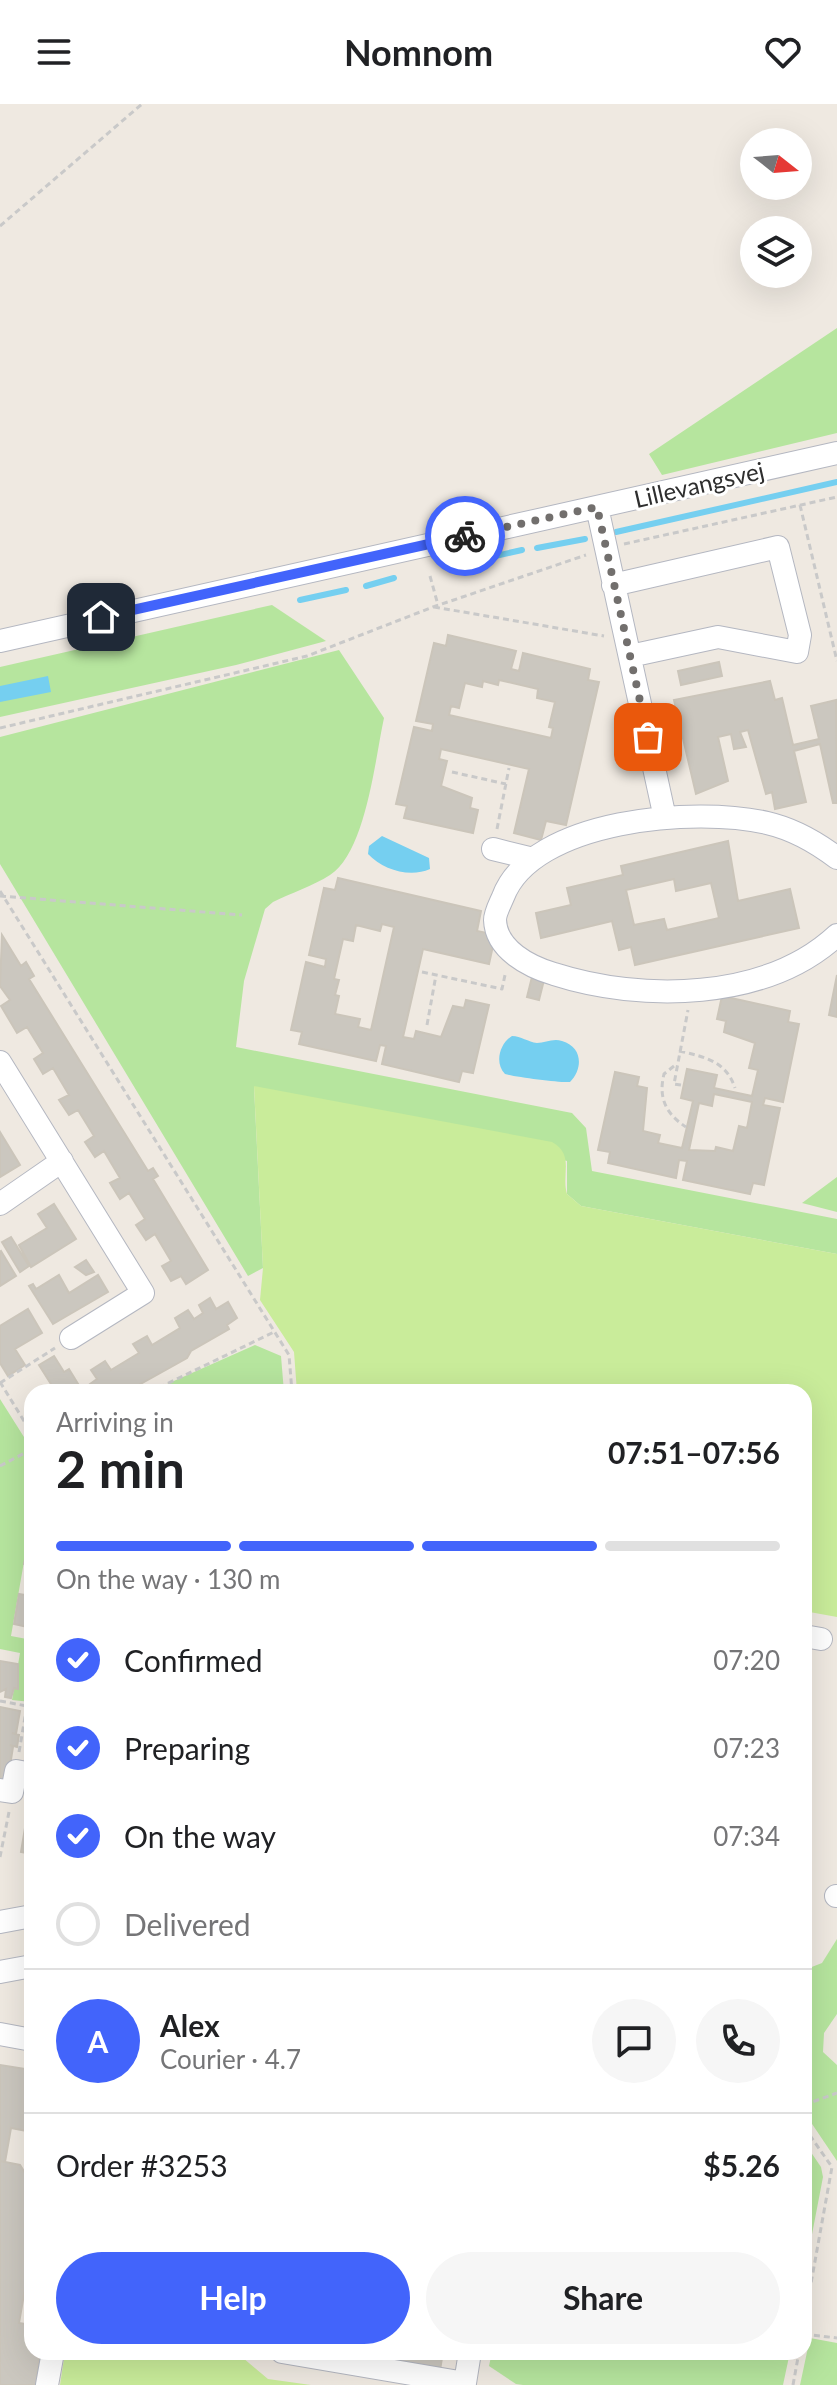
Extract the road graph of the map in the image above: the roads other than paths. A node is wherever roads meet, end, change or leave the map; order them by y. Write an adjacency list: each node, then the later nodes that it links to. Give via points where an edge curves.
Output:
1 (837, 453): 2 (street, Lillevangsvej)
2 (597, 507): 3 (street); 4 (street, Lillevangsvej)
3 (613, 585): 5 (street); 5 (street, via 778,547 800,635 797,652 718,637)
4 (0, 641)
5 (629, 648): 6 (street)
6 (665, 818): 8 (street, via 766,822 801,834); 9 (street, via 604,829 547,848)
7 (493, 849): 9 (street)
8 (837, 858)
9 (533, 859): 10 (street, via 519,868 495,917 497,933 528,966 611,989 693,990 772,973 823,948)
10 (837, 935)
11 (0, 1062): 12 (street)
12 (62, 1161): 13 (street); 14 (street, via 143,1293)
13 (0, 1204)
14 (71, 1338)
15 (24, 1918): 16 (street)
16 (0, 1922)
17 (24, 1968): 18 (street)
18 (0, 1972)
19 (0, 2034): 20 (street)
20 (24, 2038)
21 (52, 2360): 24 (street)
22 (329, 2360): 23 (street, via 465,2383)
23 (469, 2360)
24 (47, 2385)

